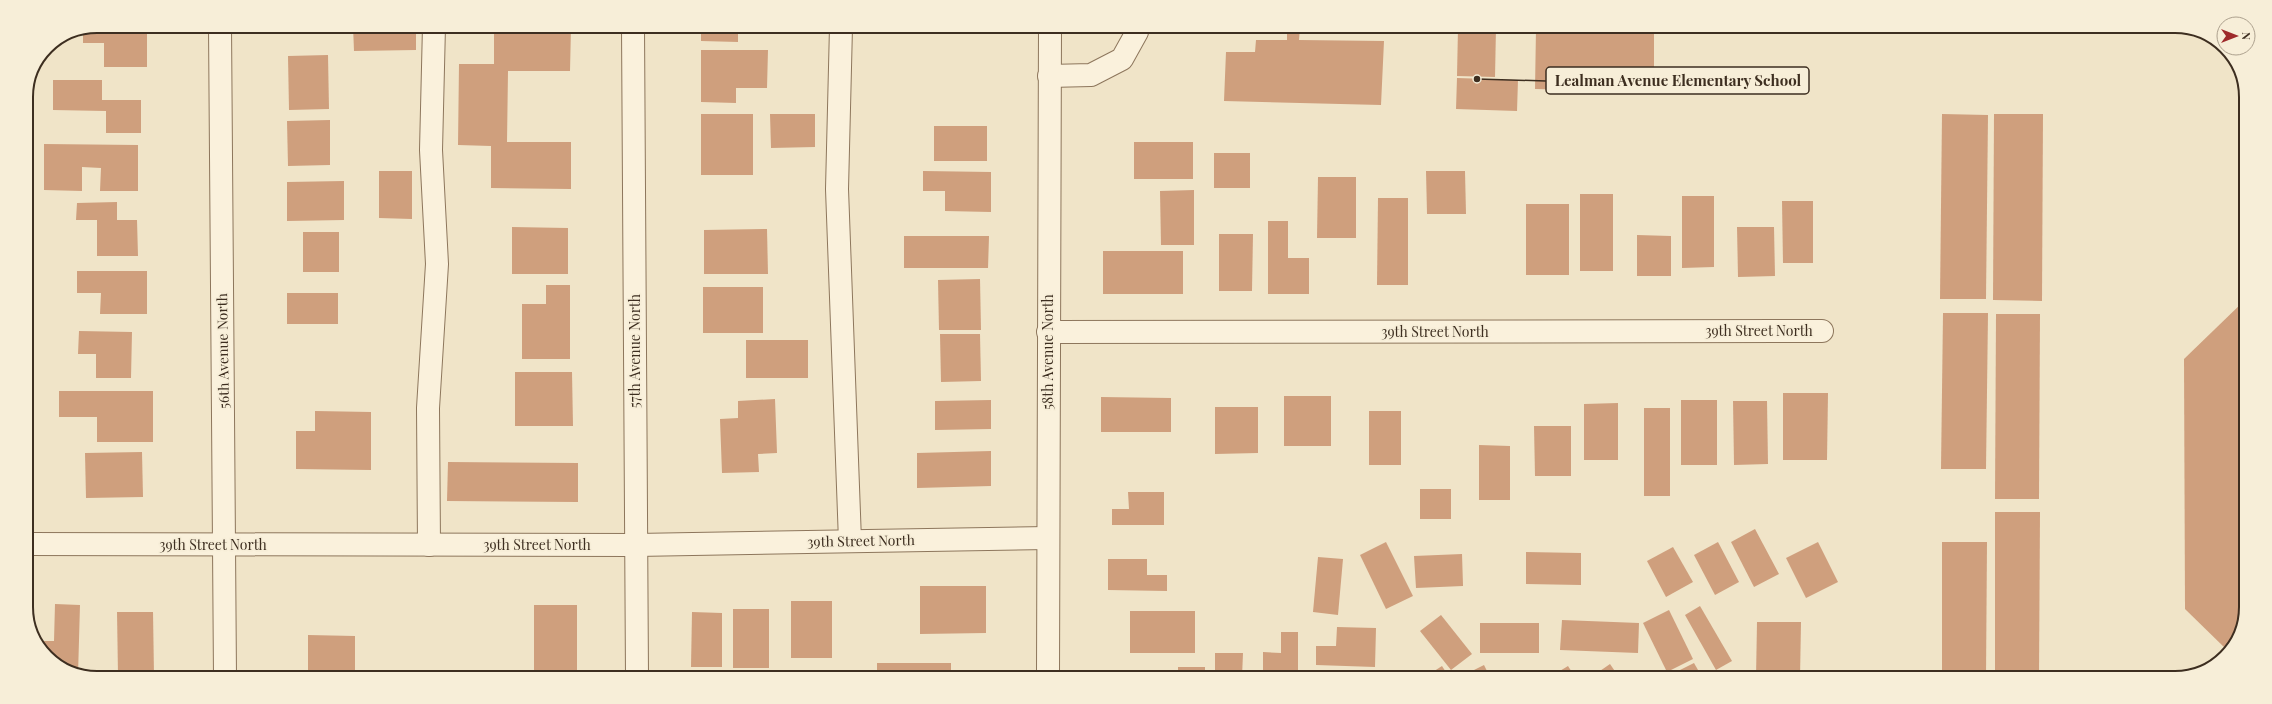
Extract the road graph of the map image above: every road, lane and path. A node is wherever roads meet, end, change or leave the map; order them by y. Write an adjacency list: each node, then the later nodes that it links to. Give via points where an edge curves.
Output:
1 (220, 33): 13 (street, 56th Avenue North)
2 (434, 33): 14 (street, via 431,150 437,264 428,408)
3 (633, 33): 15 (street, 57th Avenue North)
4 (841, 33): 11 (street, via 837,189)
5 (1050, 33): 7 (street, 58th Avenue North)
6 (1135, 33): 7 (street, via 1122,59 1091,74)
7 (1050, 76): 9 (street, 58th Avenue North)
8 (1822, 331): 9 (street, 39th Street North)
9 (1048, 332): 10 (street, 58th Avenue North)
10 (1048, 538): 11 (street, 39th Street North); 18 (street, 58th Avenue North)
11 (850, 541): 15 (street, 39th Street North)
12 (33, 544): 13 (street, 39th Street North)
13 (224, 545): 14 (street, 39th Street North); 16 (street, 56th Avenue North)
14 (429, 545): 15 (street, 39th Street North)
15 (636, 545): 17 (street, 57th Avenue North)
16 (225, 671)
17 (637, 671)
18 (1048, 671)

